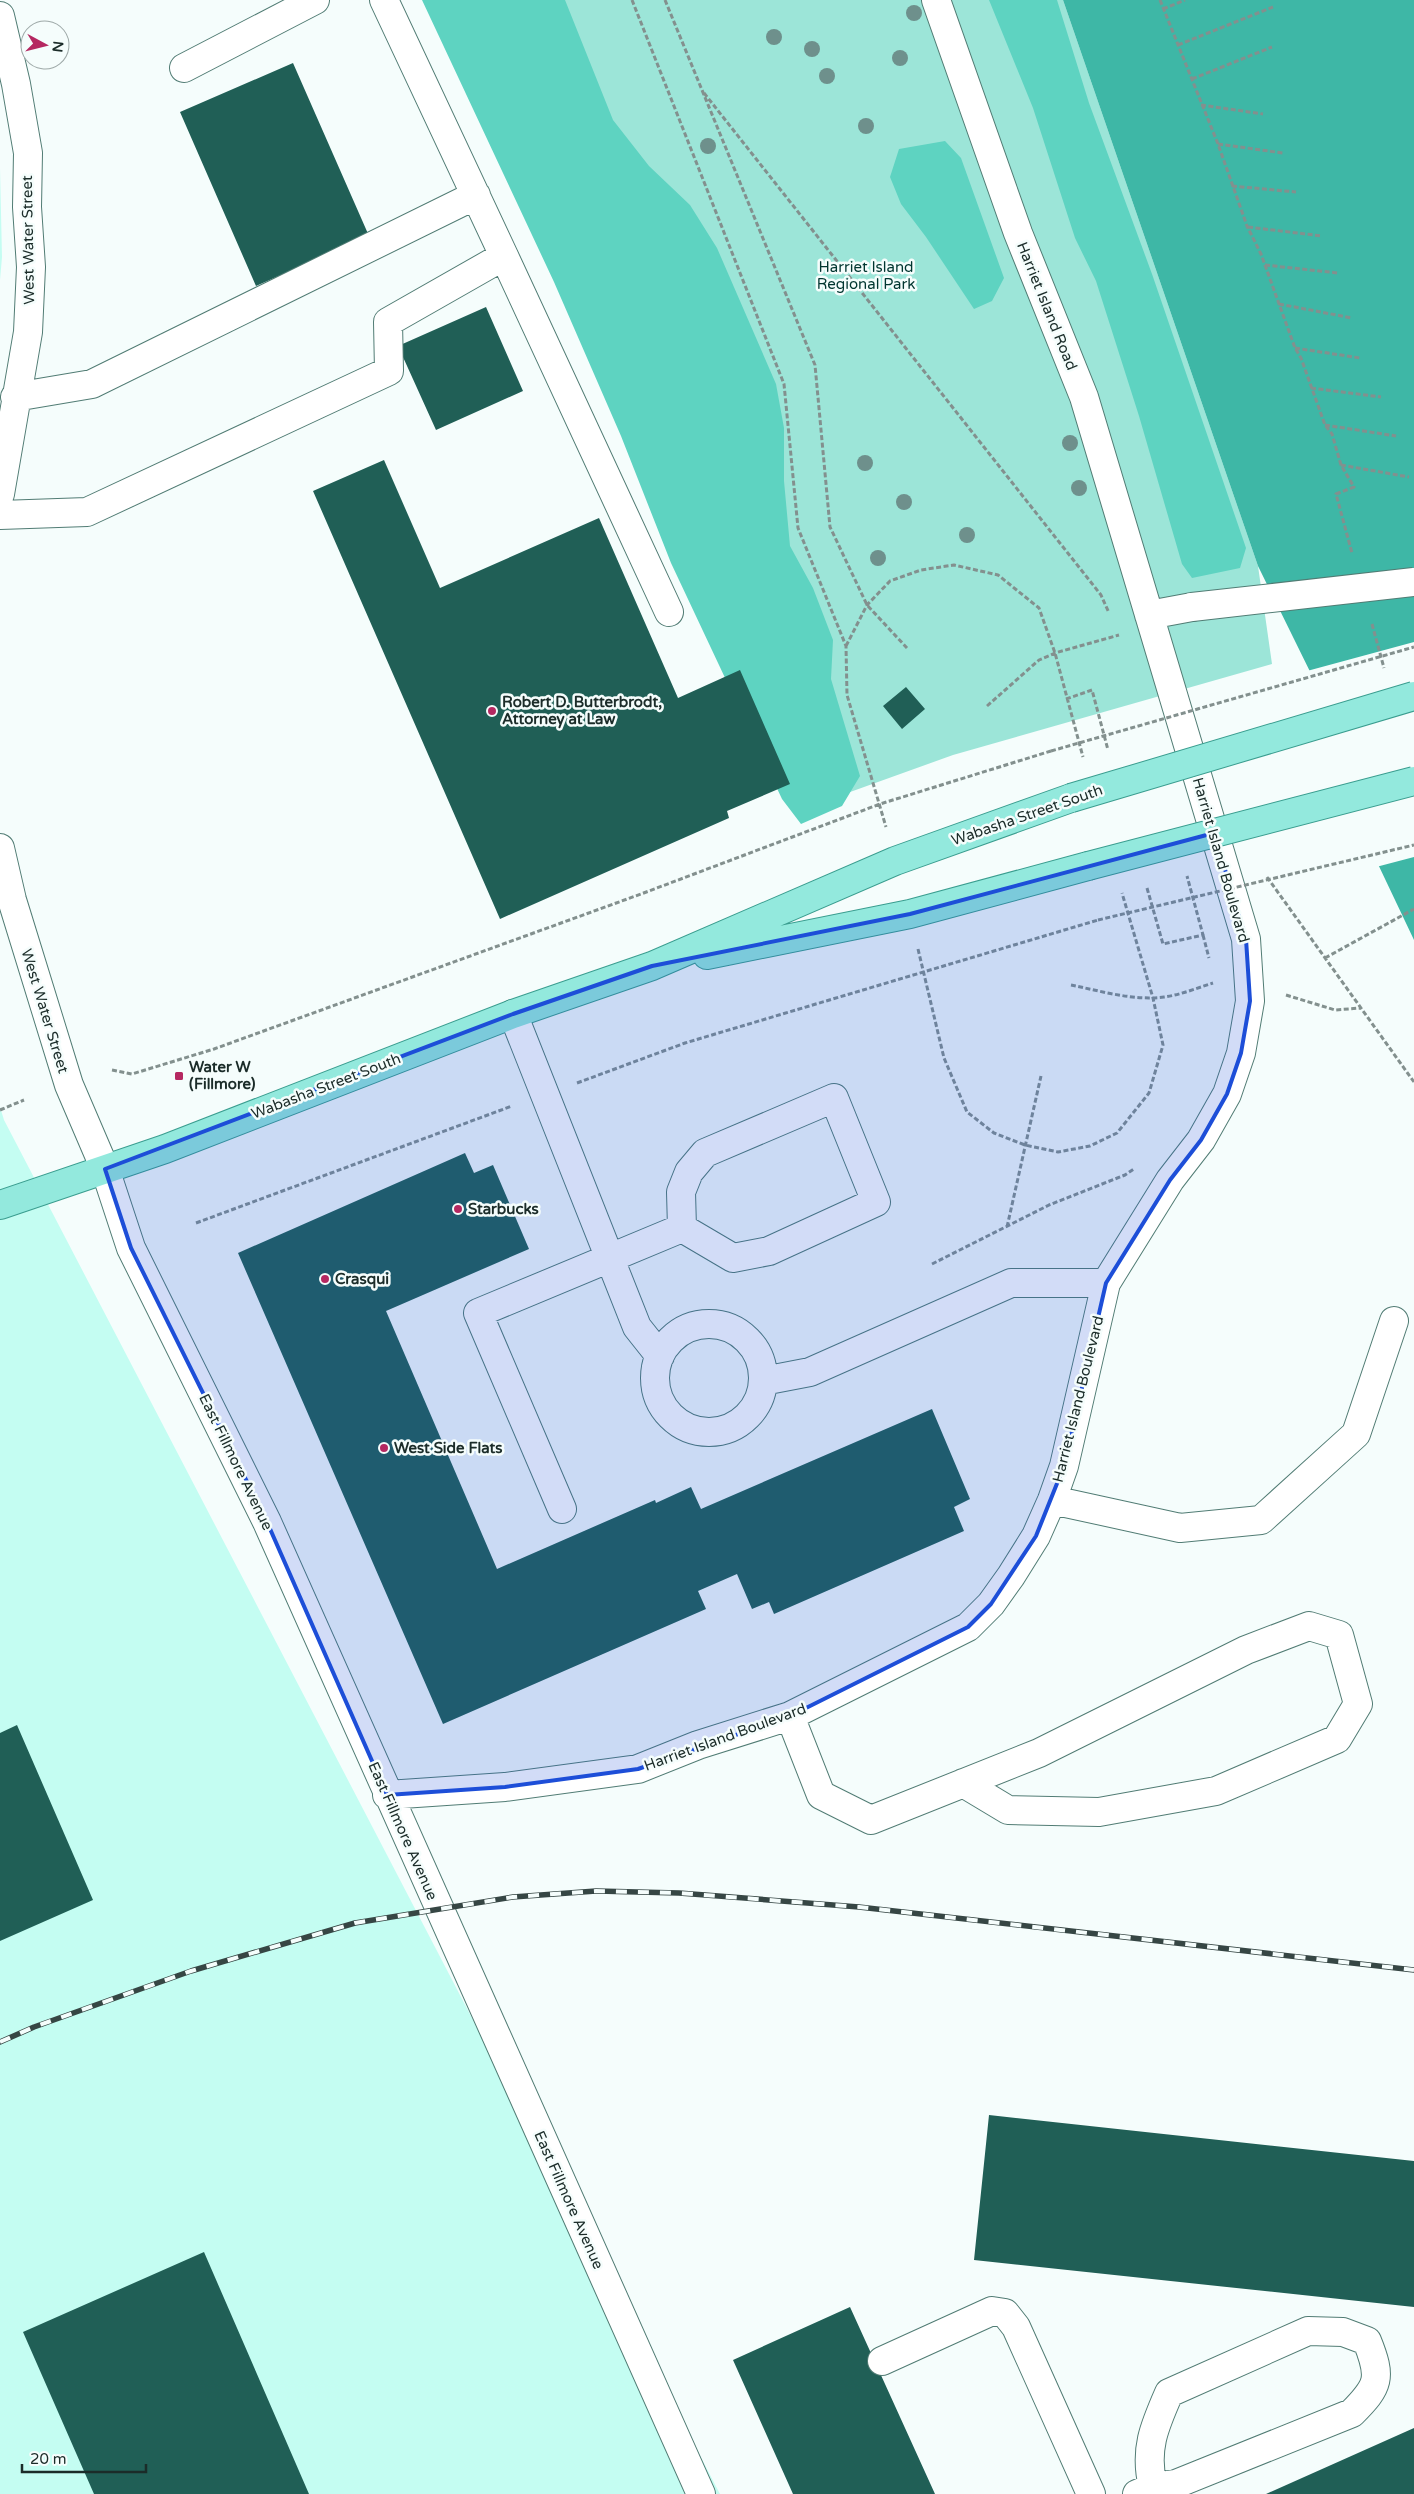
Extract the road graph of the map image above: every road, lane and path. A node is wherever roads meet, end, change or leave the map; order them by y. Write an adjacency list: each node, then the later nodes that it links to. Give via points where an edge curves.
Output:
1 (315, 0): 13 (street)
2 (384, 0): 22 (street)
3 (632, 0): 54 (path, via 784,384 798,528 846,646 847,695)
4 (665, 0): 15 (path)
5 (936, 0): 44 (street, Harriet Island Road, via 1018,233 1084,397)
6 (1160, 0): 9 (path)
7 (1184, 0): 9 (path)
8 (1273, 7): 11 (path)
9 (1163, 9): 11 (path)
10 (0, 16): 33 (street, West Water Street, via 28,153 29,322)
11 (1178, 45): 14 (path)
12 (1272, 47): 14 (path)
13 (184, 68)
14 (1192, 79): 16 (path)
15 (704, 94): 46 (path, via 1101,595); 49 (path, via 816,365 830,527 867,605)
16 (1201, 105): 17 (path); 18 (path)
17 (1263, 114)
18 (1218, 144): 19 (path); 20 (path)
19 (1283, 153)
20 (1232, 186): 21 (path); 23 (path)
21 (1296, 192)
22 (476, 196): 25 (street); 33 (street, via 92,384)
23 (1247, 226): 24 (path); 26 (path)
24 (1322, 236)
25 (504, 256): 40 (street, via 388,322 389,371 87,512); 43 (street)
26 (1265, 265): 27 (path); 28 (path)
27 (1338, 273)
28 (1279, 304): 29 (path); 30 (path)
29 (1352, 318)
30 (1295, 348): 31 (path); 32 (path)
31 (1360, 358)
32 (1311, 388): 34 (path); 35 (path)
33 (15, 397): 39 (street, West Water Street)
34 (1381, 397)
35 (1325, 425): 36 (path); 37 (path, via 1332,434)
36 (1396, 436)
37 (1341, 464): 38 (path); 41 (path, via 1354,487 1336,494)
38 (1409, 477)
39 (0, 494)
40 (0, 515)
41 (1353, 556)
42 (1414, 582): 44 (street, bridge, via 1192,607)
43 (669, 612)
44 (1149, 615): 66 (street, Harriet Island Boulevard, via 1246,939)
45 (1370, 617): 50 (path)
46 (1112, 619)
47 (1116, 627): 52 (path, via 1119,635 1055,652 1039,660)
48 (1414, 647): 54 (path, bridge, via 1051,751)
49 (907, 648)
50 (1385, 671)
51 (1414, 696): 61 (main road, Wabasha Street South, bridge, via 1071,798 895,861)
52 (987, 706)
53 (1414, 780): 61 (main road, Wabasha Street South, bridge, via 910,914)
54 (880, 804): 71 (path, via 214,1049 132,1074)
55 (1414, 845): 63 (path, bridge, via 1098,920)
56 (0, 848): 77 (street, West Water Street, via 12,900 69,1085)
57 (1264, 871): 60 (path)
58 (1414, 909): 60 (path)
59 (1203, 935): 62 (path)
60 (1325, 958): 69 (path)
61 (652, 966): 70 (main road, Wabasha Street South)
62 (1211, 966)
63 (923, 970)
64 (1212, 975): 65 (path)
65 (1212, 983): 67 (path, via 1153,998 1133,998); 68 (path)
66 (1249, 984): 69 (path, via 1335,1010); 83 (street, Harriet Island Boulevard, via 1250,1001 1240,1053 1227,1094 1201,1140 1170,1180)
67 (1071, 985)
68 (1213, 991)
69 (1361, 1008): 73 (path)
70 (513, 1014): 77 (main road, Wabasha Street South); 81 (street)
71 (112, 1070)
72 (1041, 1076): 80 (path)
73 (1414, 1082)
74 (24, 1100): 75 (path)
75 (0, 1110)
76 (1141, 1164): 80 (path, via 1125,1175 1049,1205)
77 (105, 1169): 78 (main road, Wabasha Street South); 91 (street, East Fillmore Avenue, via 131,1248 267,1522)
78 (0, 1205)
79 (682, 1228): 79 (street, via 681,1192 689,1172 705,1154 834,1098 876,1202 769,1251 733,1258); 81 (street)
80 (1006, 1228): 82 (path)
81 (610, 1259): 85 (street, via 637,1327); 88 (street, via 478,1313)
82 (932, 1264)
83 (1106, 1283): 86 (street, via 1011,1283 810,1372); 87 (street, Harriet Island Boulevard, via 1064,1466)
84 (1394, 1321): 87 (street, via 1356,1434 1260,1520 1180,1528)
85 (660, 1356): 86 (street, via 671,1340 686,1330 703,1324 722,1325 739,1333 752,1346 761,1362); 86 (street, via 656,1390 663,1406 688,1428 722,1431 738,1424 760,1398)
86 (763, 1381)
87 (1052, 1500): 89 (street, Harriet Island Boulevard, via 1036,1536 1011,1576 968,1627)
88 (562, 1509)
89 (790, 1716): 90 (street, via 821,1795 871,1820); 91 (street, Harriet Island Boulevard, via 698,1745 638,1769 505,1787)
90 (963, 1784): 90 (street, via 1039,1753 1246,1650 1309,1626 1339,1635 1358,1704 1337,1739 1216,1790 1099,1812 1081,1812 1008,1810)
91 (387, 1795): 94 (street, East Fillmore Avenue)
92 (882, 2361): 95 (street, via 992,2311 1005,2313 1016,2327)
93 (1145, 2490): 93 (street, via 1176,2484 1352,2413 1373,2392 1376,2365 1367,2341 1343,2332 1308,2332 1169,2393 1153,2427)
94 (701, 2494)
95 (1091, 2494)

